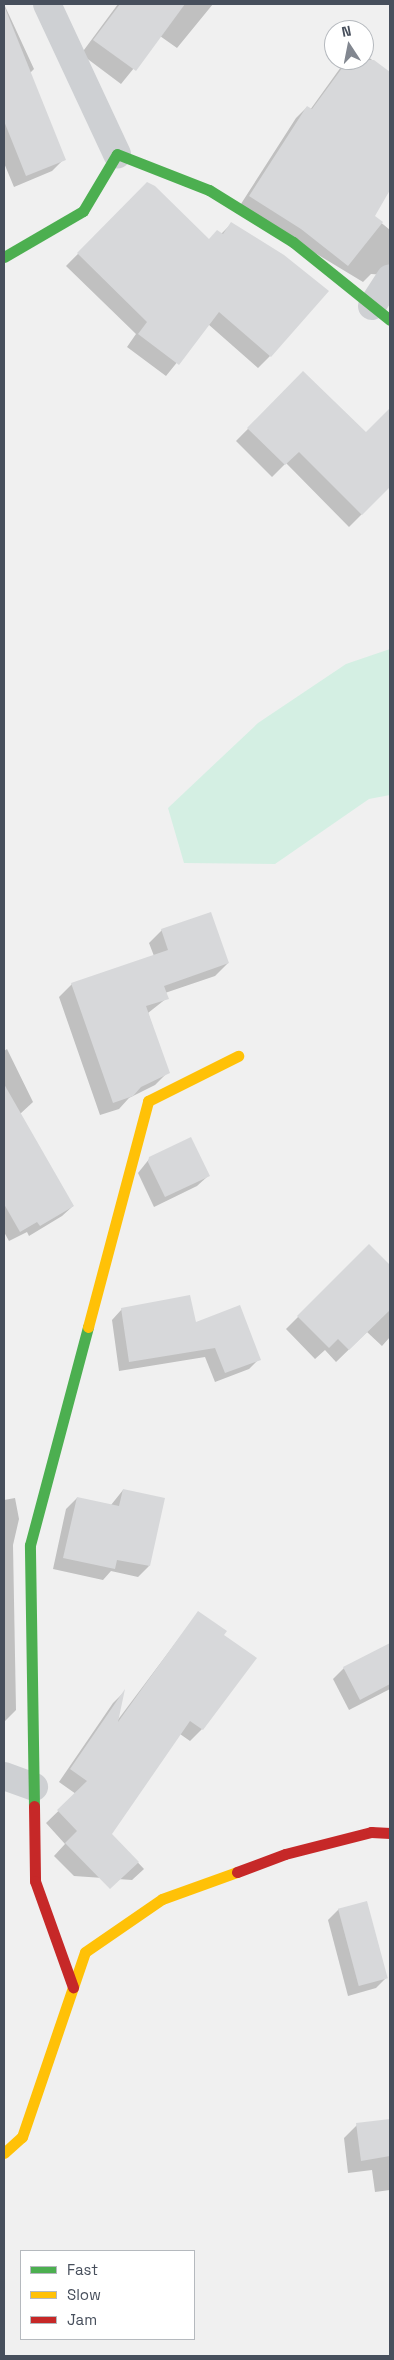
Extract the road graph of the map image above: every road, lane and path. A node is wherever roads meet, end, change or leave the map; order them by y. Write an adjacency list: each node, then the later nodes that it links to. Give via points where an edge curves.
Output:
1 (47, 4): 2 (street)
2 (117, 154): 3 (street, via 82,211); 5 (street, via 209,190 293,242)
3 (4, 257)
4 (390, 278): 5 (street)
5 (381, 313)
6 (238, 1056): 8 (street, via 148,1102 30,1545)
7 (4, 1776): 8 (street)
8 (34, 1787): 10 (street, via 35,1881)
9 (390, 1833): 10 (street, via 371,1832 285,1854 162,1899 85,1952)
10 (73, 1987): 11 (street, via 22,2137)
11 (4, 2153)

